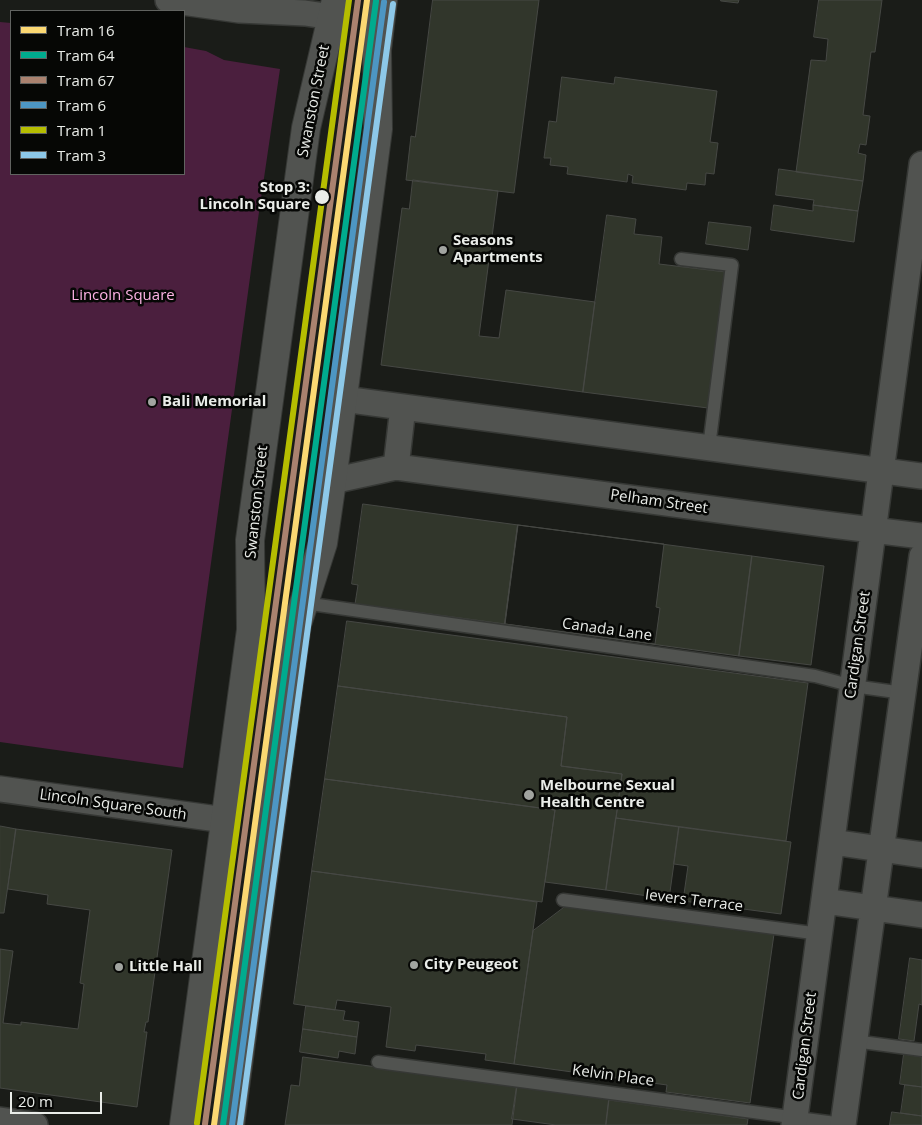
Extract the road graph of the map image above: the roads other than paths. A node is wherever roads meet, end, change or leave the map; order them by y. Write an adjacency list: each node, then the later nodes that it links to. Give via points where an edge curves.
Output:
1 (168, 0): 3 (street, via 239,10 305,13)
2 (384, 0): 6 (street, via 377,50 378,129)
3 (334, 8): 20 (street, Swanston Street, via 306,128 250,540 251,630)
4 (922, 171): 10 (street, Cardigan Street)
5 (680, 259): 8 (lane, via 732,265)
6 (343, 399): 7 (street); 12 (street)
7 (403, 407): 8 (street); 9 (street)
8 (709, 447): 10 (street)
9 (396, 467): 12 (street, Pelham Street); 13 (street, Pelham Street)
10 (881, 471): 11 (street); 13 (street, Cardigan Street)
11 (922, 476)
12 (332, 481): 16 (street, via 323,542)
13 (874, 530): 14 (street, Pelham Street); 17 (street, Cardigan Street)
14 (922, 536)
15 (922, 556): 18 (street)
16 (304, 604): 17 (lane, Canada Lane, via 815,676); 37 (street, via 295,634)
17 (853, 686): 18 (lane, Canada Lane); 21 (street, Cardigan Street)
18 (903, 693): 22 (street)
19 (0, 789): 20 (street, Lincoln Square South)
20 (225, 820): 36 (street, Swanston Street)
21 (832, 842): 22 (street); 25 (street, Cardigan Street)
22 (881, 849): 23 (street); 26 (street)
23 (922, 855)
24 (563, 900): 28 (lane, Ievers Terrace)
25 (824, 901): 26 (street); 28 (street, Cardigan Street)
26 (873, 908): 27 (street); 29 (street)
27 (922, 915)
28 (820, 934): 33 (street, Cardigan Street)
29 (854, 1041): 30 (lane); 34 (street)
30 (922, 1050)
31 (378, 1062): 33 (lane, Kelvin Place)
32 (0, 1120): 35 (street)
33 (795, 1121): 34 (lane, Kelvin Place)
34 (843, 1124)
35 (35, 1125)
36 (184, 1125)
37 (230, 1125)

